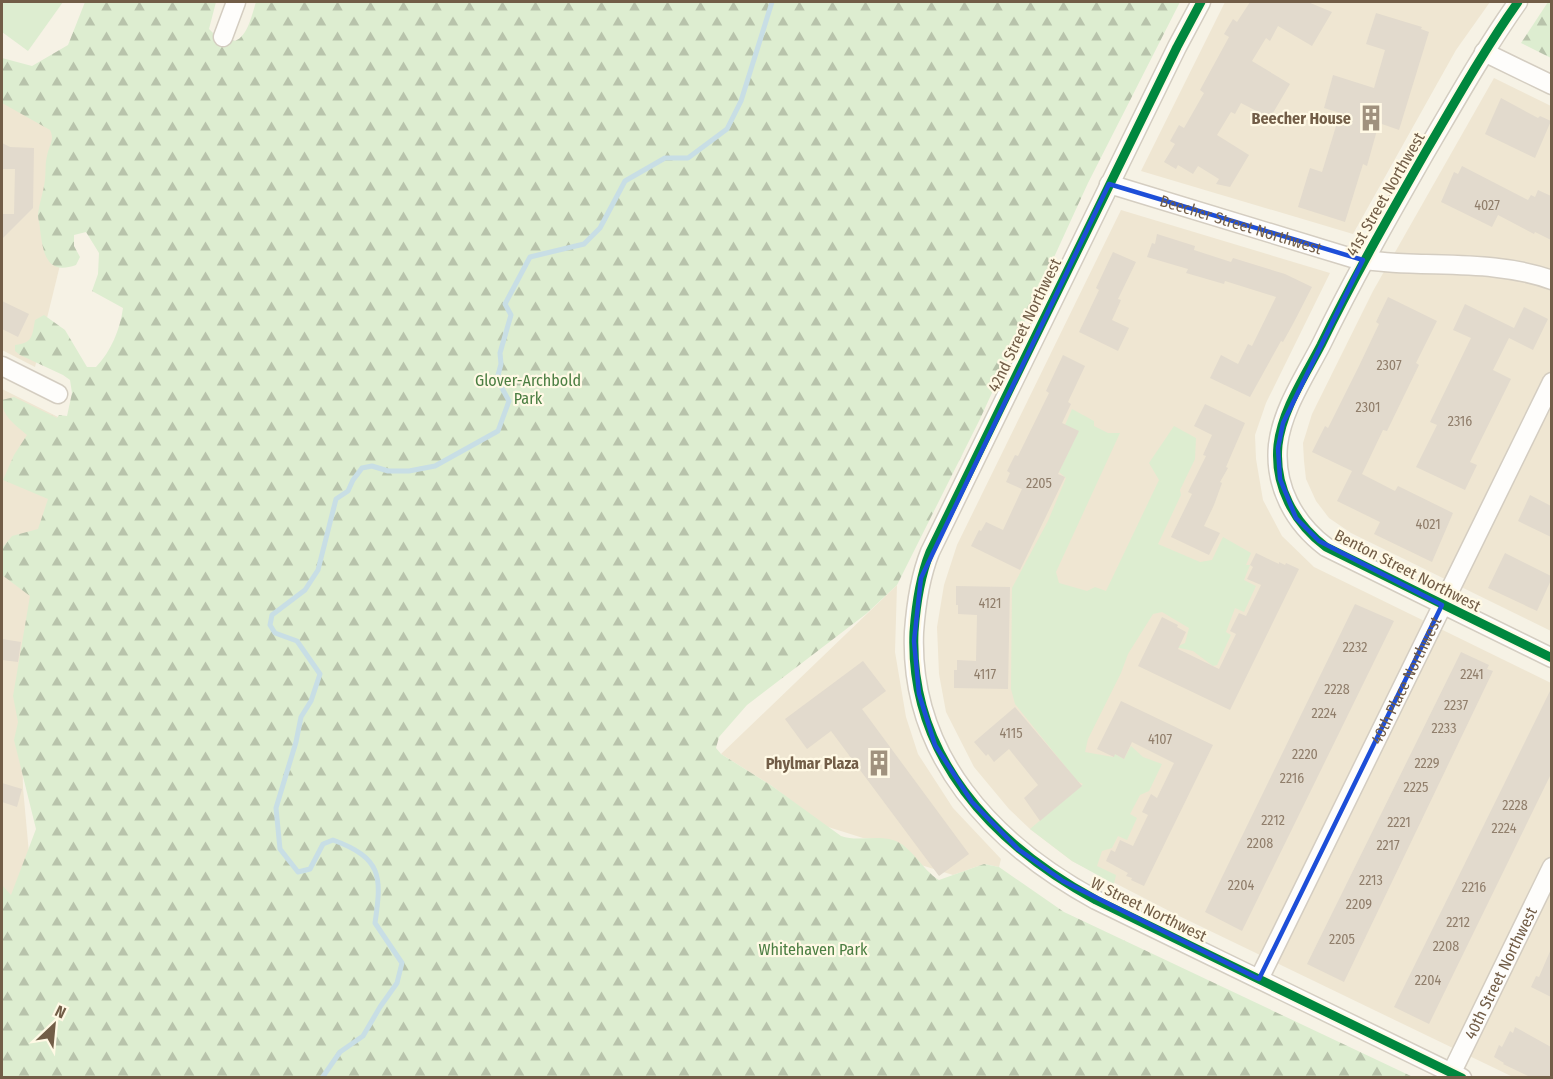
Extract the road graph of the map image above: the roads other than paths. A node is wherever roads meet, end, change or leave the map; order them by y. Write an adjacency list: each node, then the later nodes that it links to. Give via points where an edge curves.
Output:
1 (236, 2): 4 (street)
2 (1201, 2): 7 (street, 42nd Street Northwest)
3 (1518, 2): 5 (street, 41st Street Northwest)
4 (224, 37)
5 (1484, 52): 6 (street); 8 (street, 41st Street Northwest)
6 (1551, 85)
7 (1109, 184): 8 (street, Beecher Street Northwest); 16 (street, 42nd Street Northwest, via 927,561 916,609)
8 (1363, 260): 9 (street, Beecher Street Northwest, via 1491,268); 13 (street, 41st Street Northwest)
9 (1551, 280)
10 (2, 366): 12 (street)
11 (1551, 382): 14 (street, 40th Place Northwest)
12 (58, 394)
13 (1289, 408): 14 (street, Benton Street Northwest, via 1279,441 1279,473 1285,497 1303,527 1342,556)
14 (1442, 605): 15 (street, Benton Street Northwest); 18 (street, 40th Place Northwest)
15 (1551, 658)
16 (915, 672): 18 (street, W Street Northwest, via 927,724 950,771 983,814 1018,849 1096,900)
17 (1551, 867): 19 (street, 40th Street Northwest)
18 (1260, 978): 19 (street, W Street Northwest)
19 (1454, 1076)

